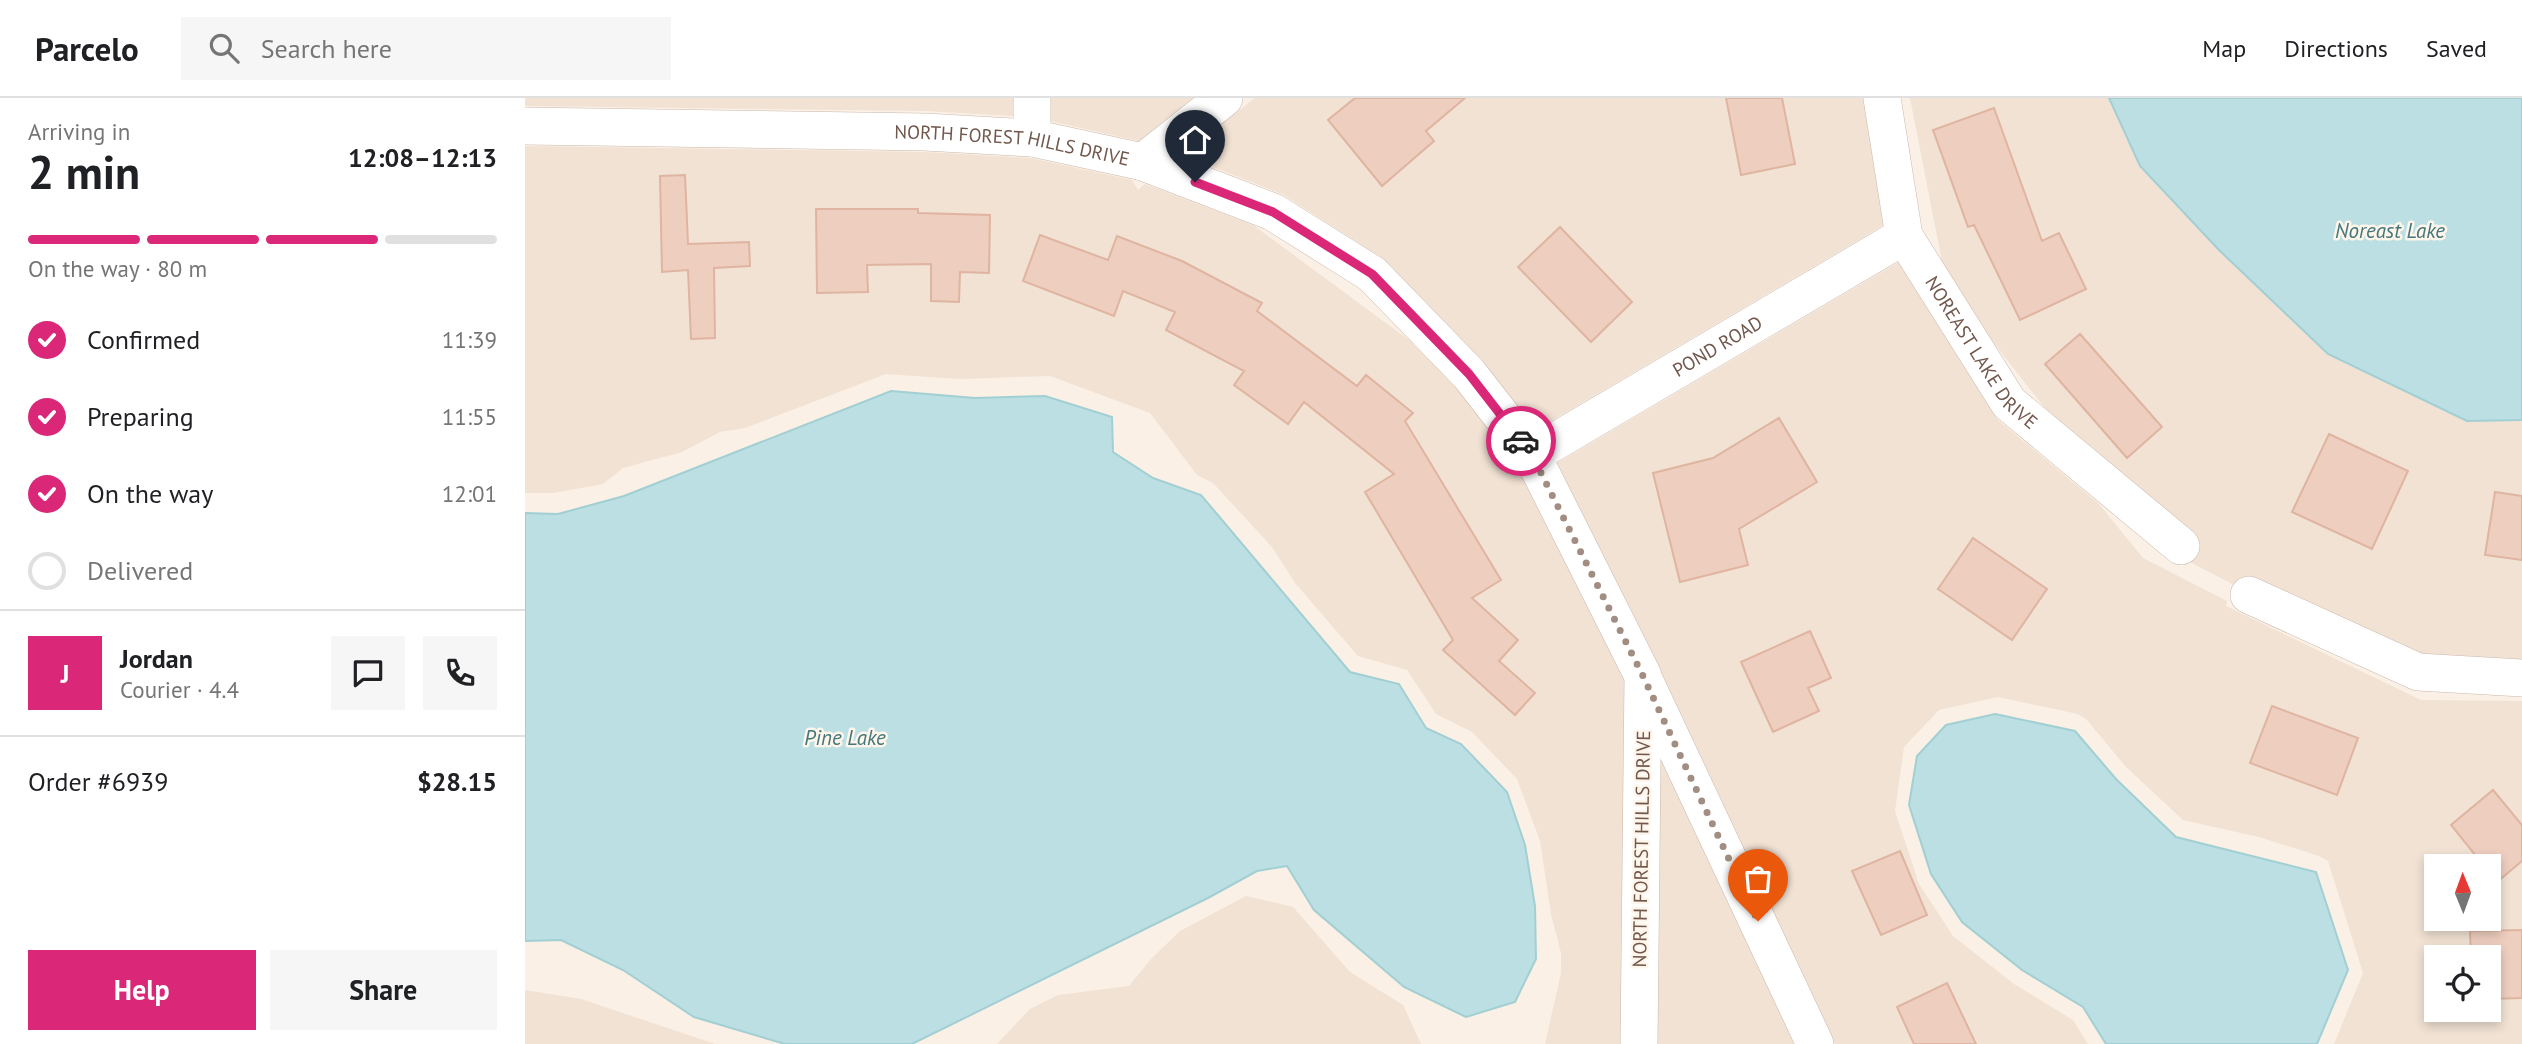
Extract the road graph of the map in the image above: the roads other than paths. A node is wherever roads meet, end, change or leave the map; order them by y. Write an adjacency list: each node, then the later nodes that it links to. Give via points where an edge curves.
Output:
1 (1032, 98): 5 (street)
2 (1224, 98): 6 (street)
3 (1882, 98): 7 (street, NOREAST LAKE DRIVE)
4 (525, 126): 5 (street, NORTH FOREST HILLS DRIVE)
5 (1032, 138): 6 (street, NORTH FOREST HILLS DRIVE)
6 (1143, 162): 8 (street, NORTH FOREST HILLS DRIVE, via 1273,212 1372,274 1469,374)
7 (1904, 236): 8 (street, POND ROAD); 9 (street, NOREAST LAKE DRIVE, via 2009,403)
8 (1532, 455): 11 (street, NORTH FOREST HILLS DRIVE)
9 (2181, 546)
10 (2249, 595): 12 (street, via 2418,672)
11 (1643, 676): 13 (street, NORTH FOREST HILLS DRIVE); 14 (street)
12 (2522, 678)
13 (1639, 1044)
14 (1815, 1044)

